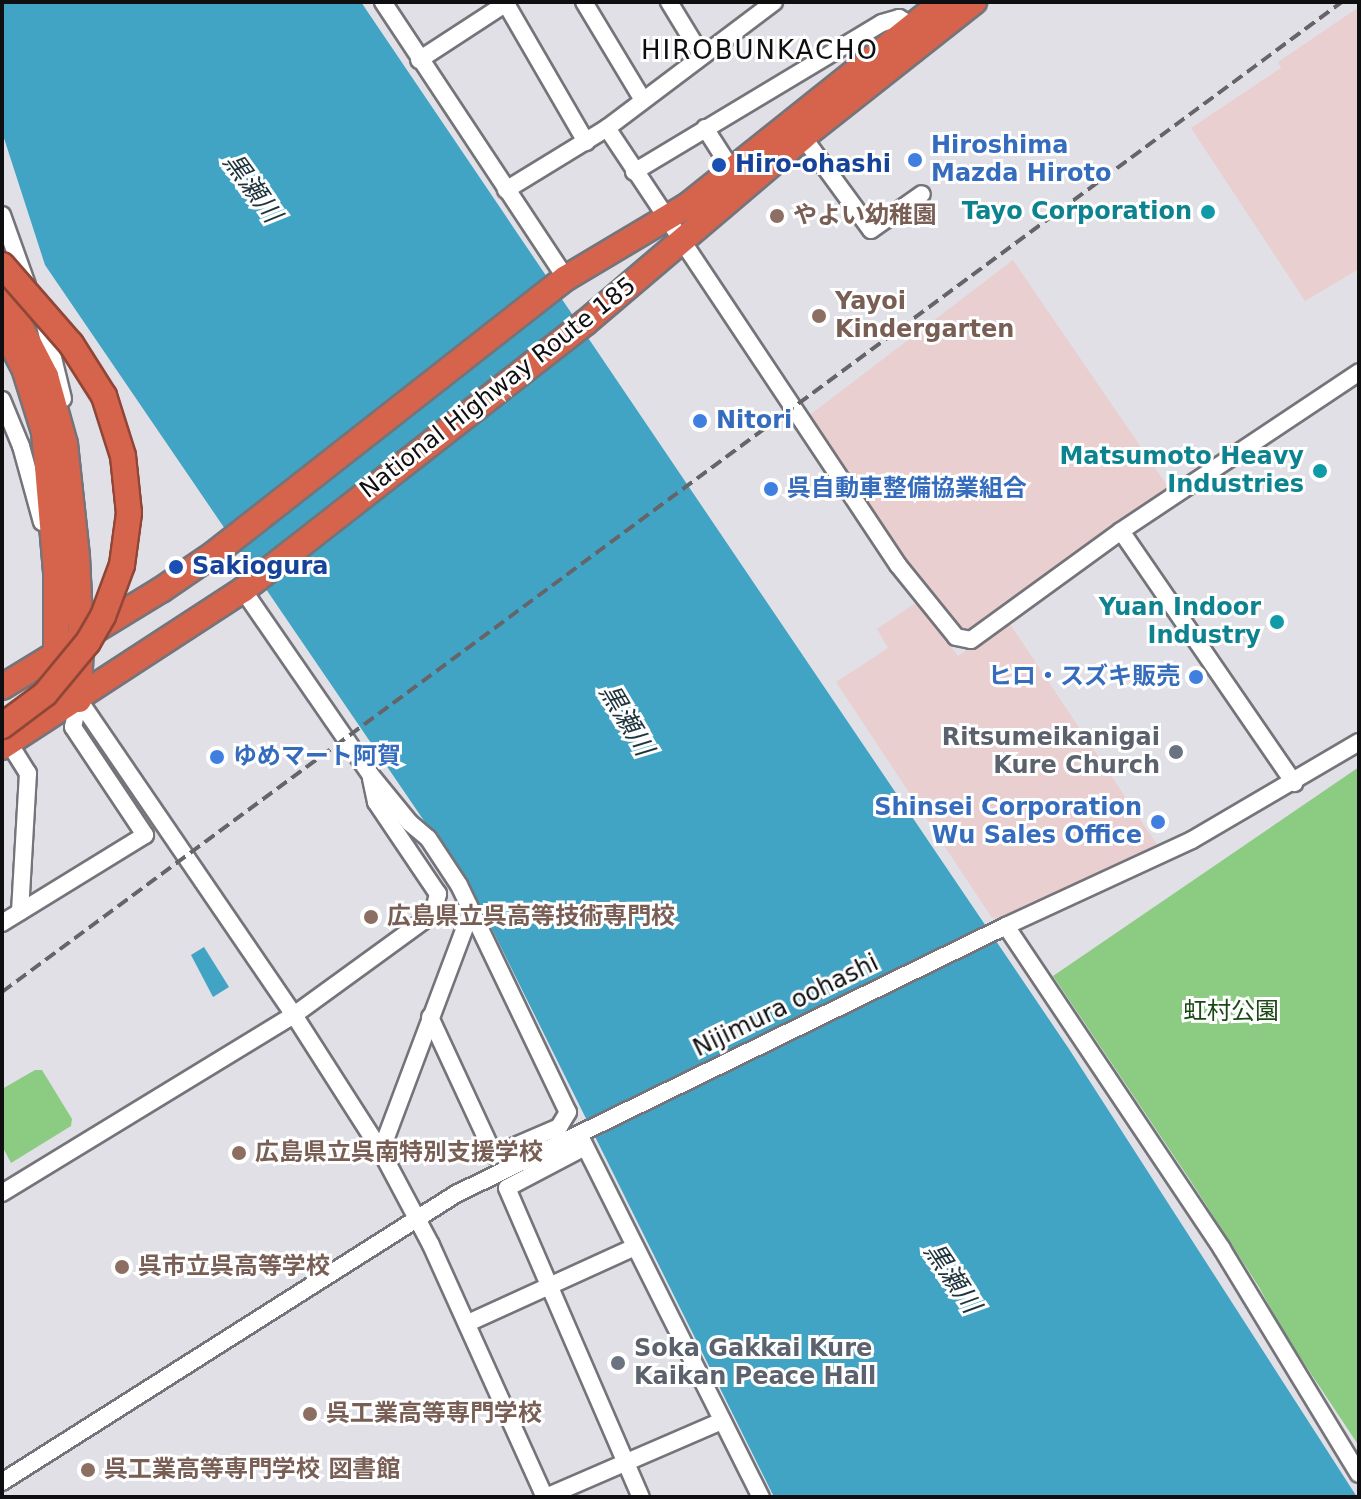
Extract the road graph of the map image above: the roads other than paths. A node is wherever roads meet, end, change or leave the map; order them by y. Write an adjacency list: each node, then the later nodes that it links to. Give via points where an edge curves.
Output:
1 (383, 2): 10 (street)
2 (506, 2): 10 (street); 15 (street)
3 (584, 2): 11 (street)
4 (774, 2): 9 (street)
5 (943, 2): 8 (highway, National Highway Route 185)
6 (974, 2): 14 (highway, National Highway Route 185)
7 (675, 4): 9 (street)
8 (913, 26): 13 (street, via 899,18 882,23); 16 (highway, National Highway Route 185)
9 (702, 56): 11 (street)
10 (419, 60): 18 (street)
11 (643, 100): 12 (street)
12 (607, 128): 15 (street); 17 (street)
13 (705, 128): 16 (street); 17 (street)
14 (803, 137): 19 (street, via 871,230); 22 (highway, National Highway Route 185)
15 (586, 142): 18 (street)
16 (732, 170): 21 (highway, National Highway Route 185)
17 (634, 172): 21 (street)
18 (506, 190): 24 (street)
19 (922, 194)
20 (2, 215): 29 (street, via 54,350)
21 (666, 219): 22 (street); 24 (highway, National Highway Route 185)
22 (683, 240): 30 (street, via 889,552 956,637 971,640); 31 (highway, National Highway Route 185)
23 (2, 265): 38 (highway, bridge, via 71,344 104,396 123,456 129,513 118,576 88,642)
24 (563, 280): 33 (highway, National Highway Route 185, via 215,553)
25 (2, 289): 29 (highway, via 46,376); 37 (highway, via 61,356 89,402 109,458 115,511 109,564 90,614 41,679)
26 (2, 326): 32 (highway, via 24,368 44,432)
27 (1359, 372): 30 (street)
28 (2, 400): 32 (street, via 36,497)
29 (70, 475): 33 (highway)
30 (1121, 531): 41 (street)
31 (248, 586): 36 (highway, National Highway Route 185); 40 (street)
32 (56, 615): 34 (highway)
33 (81, 638): 34 (highway, National Highway Route 185); 36 (highway)
34 (56, 653): 35 (highway, National Highway Route 185); 36 (highway)
35 (2, 687)
36 (79, 700): 38 (highway, National Highway Route 185); 42 (street, via 73,727 145,835); 46 (street)
37 (2, 710)
38 (4, 739): 42 (street, via 28,773)
39 (1359, 742): 41 (street, Nijimura oohashi)
40 (370, 774): 43 (street, via 428,838); 46 (street, via 376,802 438,894 433,914)
41 (1294, 783): 45 (street, Nijimura oohashi, via 1192,840)
42 (20, 912): 44 (street)
43 (471, 912): 47 (street); 48 (street)
44 (2, 923)
45 (1006, 926): 48 (street, Nijimura oohashi); 57 (street, via 1222,1249)
46 (294, 1015): 49 (street); 50 (street)
47 (430, 1017): 48 (street, via 494,1155 559,1127); 49 (street)
48 (579, 1130): 51 (street); 52 (street); 53 (street, via 507,1188)
49 (381, 1151): 51 (street)
50 (2, 1193)
51 (418, 1218): 54 (street); 58 (street)
52 (635, 1247): 53 (street); 55 (street)
53 (552, 1287): 54 (street); 56 (street)
54 (468, 1323): 59 (street)
55 (722, 1421): 56 (street); 61 (street)
56 (626, 1462): 59 (street); 60 (street)
57 (1359, 1474)
58 (2, 1482)
59 (545, 1497)
60 (641, 1497)
61 (761, 1497)

